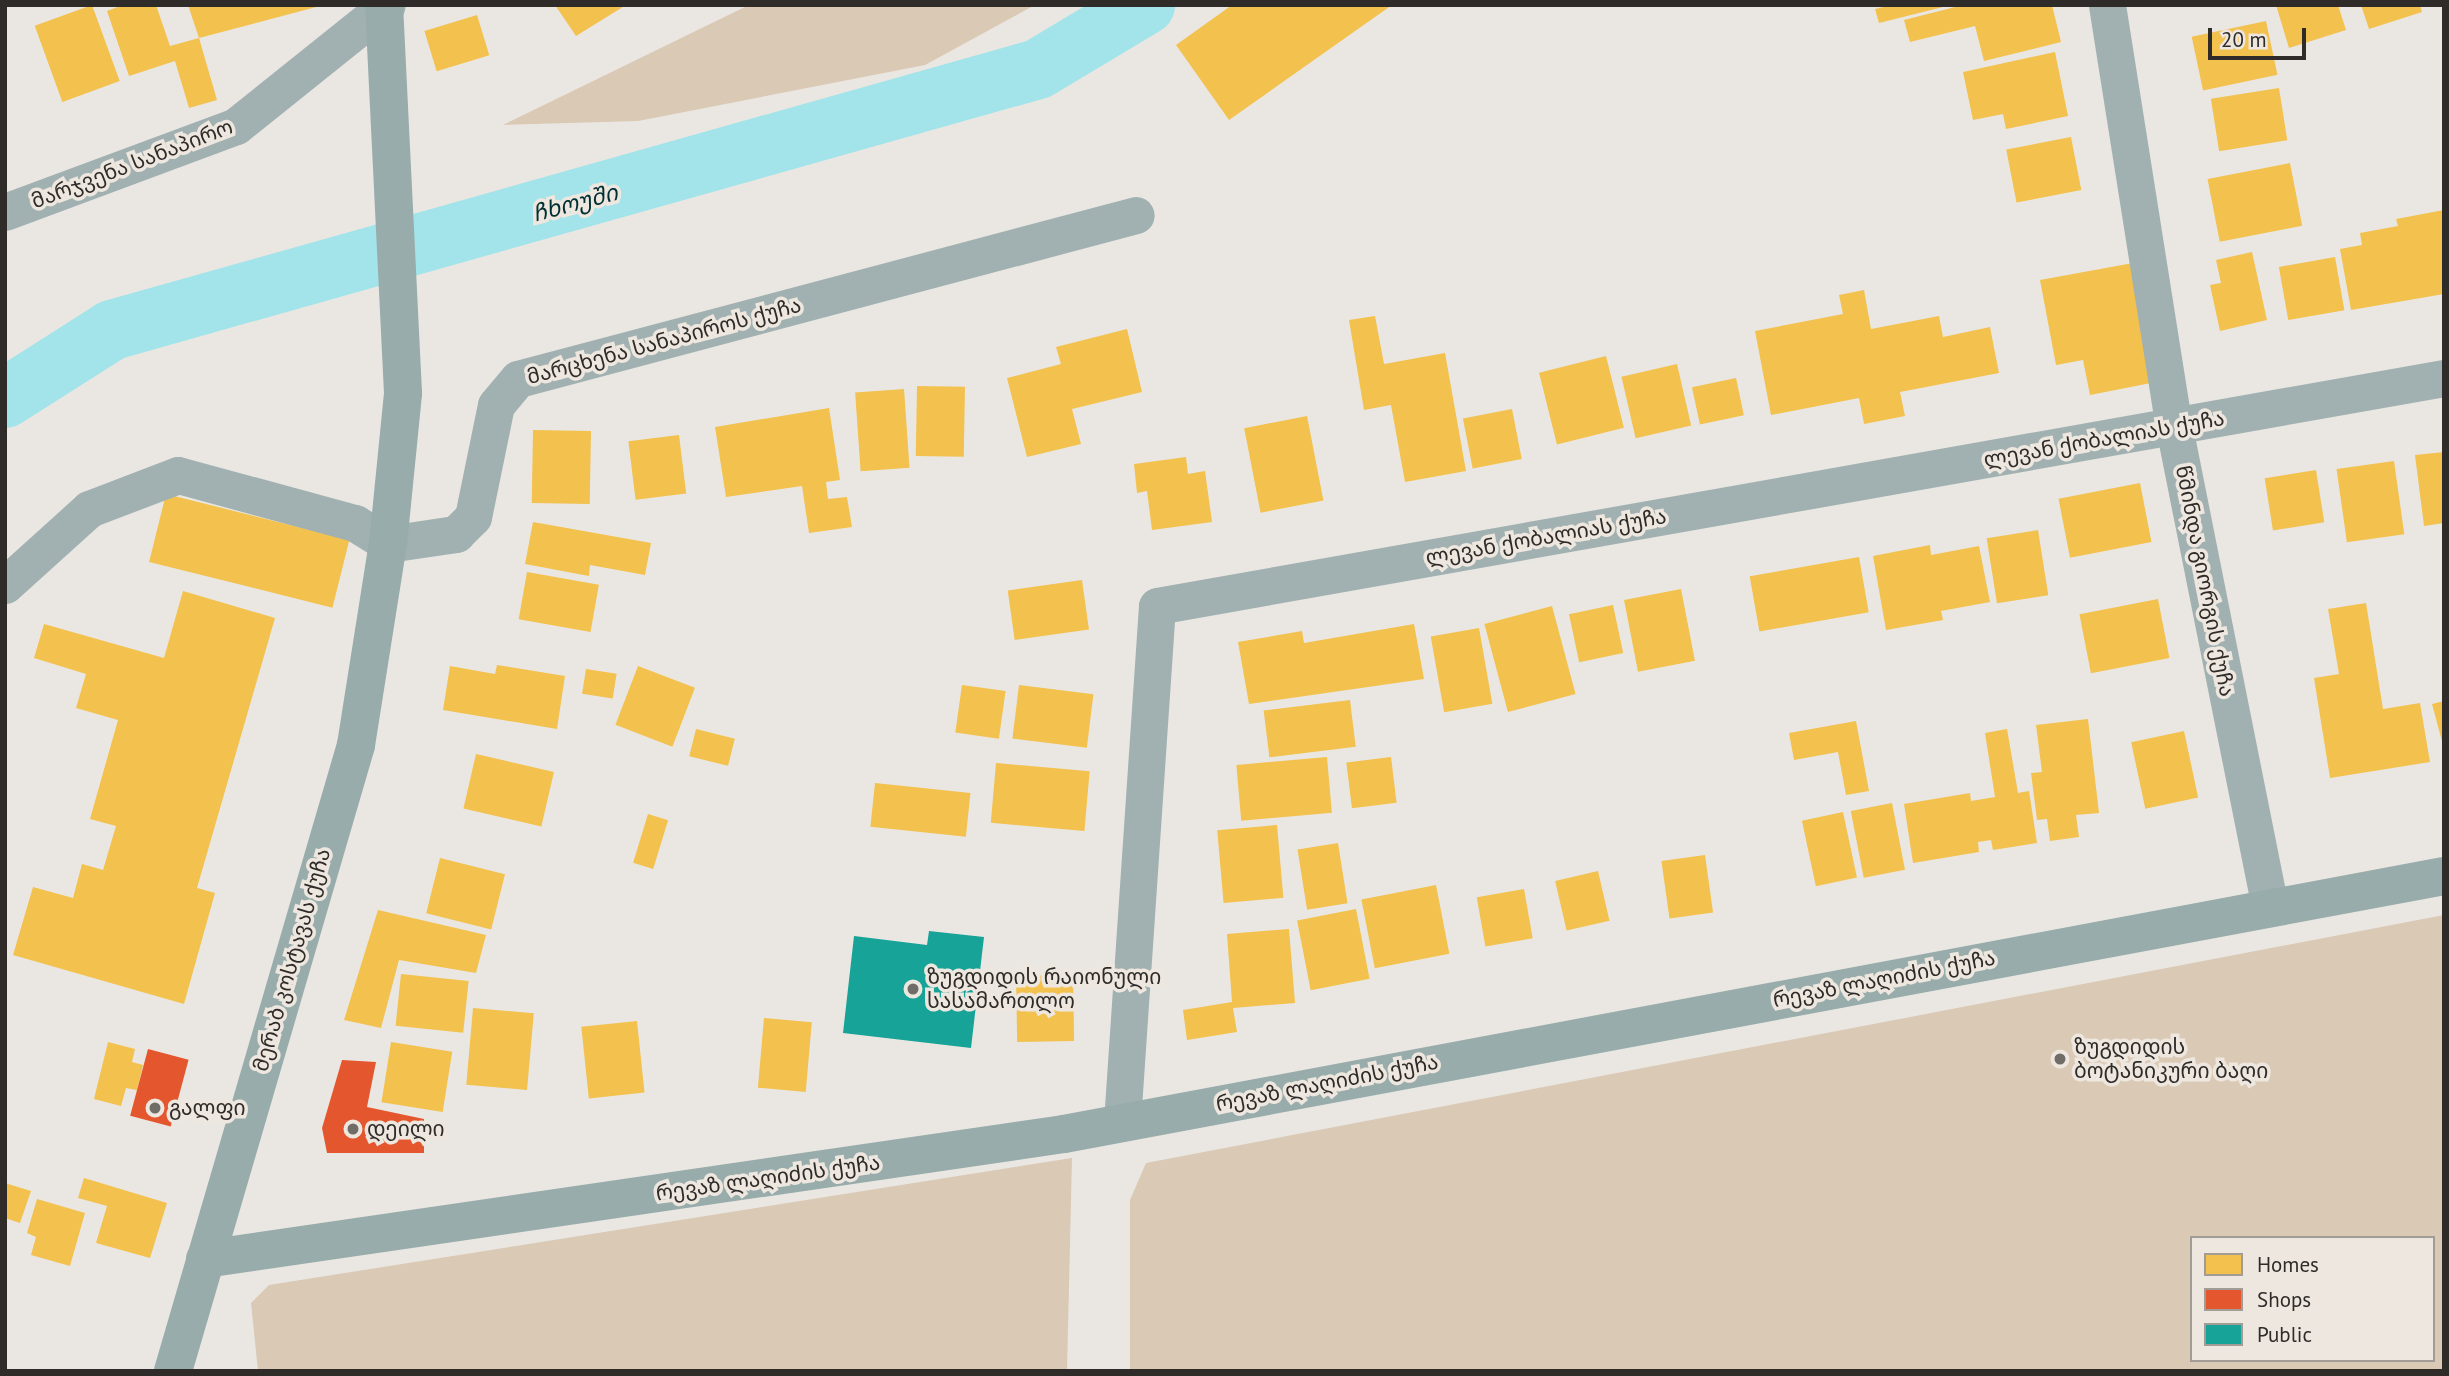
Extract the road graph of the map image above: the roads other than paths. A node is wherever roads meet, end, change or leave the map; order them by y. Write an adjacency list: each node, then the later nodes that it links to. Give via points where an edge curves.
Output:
1 (2106, 5): 6 (street, წმინდა გიორგის ქუჩა)
2 (385, 6): 3 (street, მარჯვენა სანაპირო, via 236,126); 7 (street, მერაბ კოსტავას ქუჩა, via 403,393)
3 (5, 212)
4 (1136, 215): 7 (street, მარცხენა სანაპიროს ქუჩა, via 518,379 496,405 474,517 456,534)
5 (2444, 378): 6 (street, ლევან ქობალიას ქუჩა)
6 (2174, 426): 10 (street, წმინდა გიორგის ქუჩა); 11 (street, ლევან ქობალიას ქუჩა, via 1157,606)
7 (388, 544): 8 (street, via 355,523 178,475 89,509); 12 (street, მერაბ კოსტავას ქუჩა, via 356,745)
8 (5, 585)
9 (2444, 876): 10 (street, რევაზ ლაღიძის ქუჩა)
10 (2270, 907): 11 (street, რევაზ ლაღიძის ქუჩა)
11 (1122, 1122): 12 (street, რევაზ ლაღიძის ქუჩა)
12 (205, 1259): 13 (street, მერაბ კოსტავას ქუჩა)
13 (173, 1371)

